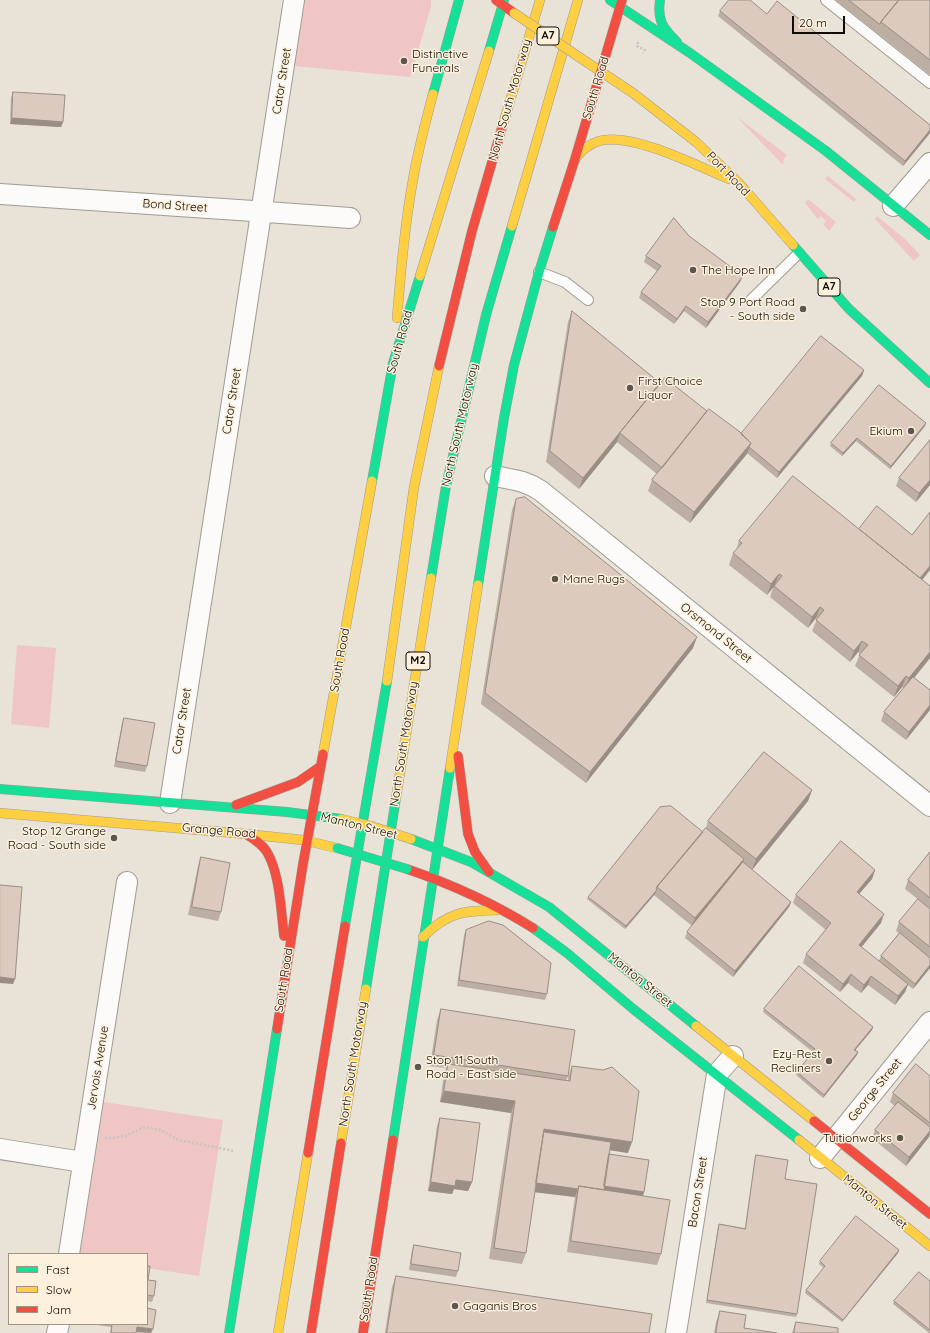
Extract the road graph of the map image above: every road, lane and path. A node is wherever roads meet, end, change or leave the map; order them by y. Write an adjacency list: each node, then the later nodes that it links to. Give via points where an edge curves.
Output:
1 (294, 0): 20 (street, Cator Street)
2 (459, 0): 27 (main road, via 414,174 405,229)
3 (540, 0): 60 (main road, North South Motorway / M2, via 472,231 444,341 414,487 384,698)
4 (578, 0): 61 (main road, North South Motorway / M2, via 486,315 446,486)
5 (610, 0): 9 (main road)
6 (660, 0): 12 (main road, via 658,18 664,30)
7 (826, 0): 14 (lane)
8 (501, 2): 13 (main road, Port Road / A7, bridge); 27 (main road, South Road)
9 (621, 3): 12 (main road); 13 (main road, South Road)
10 (638, 41): 11 (path, via 637,46 645,50)
11 (643, 53)
12 (690, 53): 19 (main road, via 826,151)
13 (601, 71): 15 (main road, South Road); 17 (main road, Port Road / A7, via 669,119)
14 (930, 84)
15 (575, 159): 17 (main road, via 594,143 620,139 670,154); 24 (main road, South Road)
16 (930, 163): 19 (street)
17 (738, 182): 23 (main road, Port Road / A7)
18 (0, 194): 20 (street, Bond Street)
19 (893, 206): 22 (main road)
20 (262, 212): 21 (street, Bond Street); 33 (street, Cator Street)
21 (350, 218)
22 (930, 235)
23 (800, 253): 26 (lane); 28 (main road, Port Road / A7, via 849,309)
24 (539, 272): 25 (lane, via 565,282); 29 (main road, South Road, via 514,366)
25 (588, 300)
26 (751, 300)
27 (393, 363): 31 (main road, South Road)
28 (930, 383)
29 (495, 476): 30 (main road, South Road); 34 (street, Orsmond Street, via 526,482 541,491)
30 (455, 733): 40 (main road, South Road); 41 (main road, via 468,834 475,852)
31 (321, 766): 35 (main road, via 298,782); 37 (main road, South Road)
32 (0, 789): 33 (main road, Grange Road)
33 (170, 803): 35 (main road, Grange Road)
34 (930, 806)
35 (229, 807): 37 (main road, Grange Road)
36 (0, 813): 38 (main road, Grange Road)
37 (312, 814): 39 (main road, South Road); 40 (main road, Manton Street, bridge, via 371,826)
38 (246, 834): 39 (main road, Grange Road); 46 (main road, via 265,848 272,862)
39 (307, 841): 42 (main road, Grange Road, bridge); 46 (main road, South Road)
40 (437, 849): 41 (main road, Manton Street); 42 (main road, South Road)
41 (489, 872): 48 (main road, Manton Street, via 524,891 565,920)
42 (432, 877): 44 (main road, Manton Street); 45 (main road, South Road)
43 (127, 882): 55 (street, Jervois Avenue)
44 (501, 910): 45 (main road, via 454,914 436,924); 49 (main road, Manton Street, via 539,932)
45 (423, 937): 62 (main road, South Road)
46 (287, 966): 59 (main road, South Road)
47 (930, 1022): 51 (street, George Street)
48 (733, 1056): 49 (street); 51 (main road, Manton Street)
49 (716, 1074): 54 (main road, Manton Street); 63 (street, Bacon Street)
50 (105, 1138): 53 (path, via 125,1136 145,1127 160,1130 179,1140)
51 (836, 1139): 54 (street, George Street); 56 (main road, Manton Street)
52 (0, 1149): 55 (street)
53 (234, 1151)
54 (820, 1158): 57 (main road, Manton Street)
55 (83, 1162): 58 (street, Jervois Avenue)
56 (930, 1214)
57 (930, 1246)
58 (69, 1253)
59 (229, 1333)
60 (278, 1333)
61 (311, 1333)
62 (363, 1333)
63 (676, 1333)

